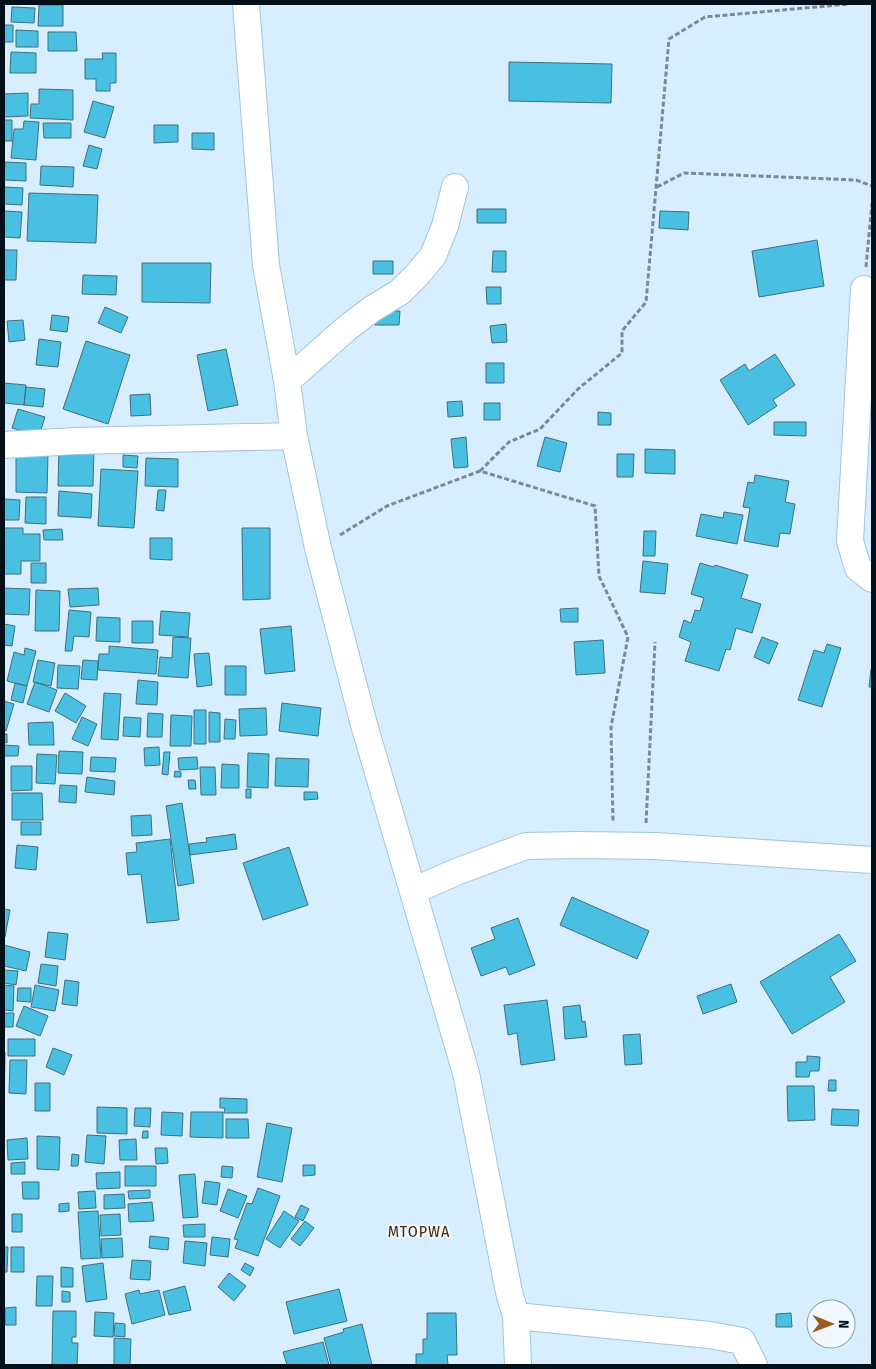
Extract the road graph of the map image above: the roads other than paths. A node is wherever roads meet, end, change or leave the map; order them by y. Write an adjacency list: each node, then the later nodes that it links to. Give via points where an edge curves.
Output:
1 (246, 4): 4 (street, via 266,265)
2 (455, 187): 4 (street, via 446,226 433,256 416,276 400,292 347,328)
3 (864, 289): 7 (street, via 850,541 858,568)
4 (287, 381): 5 (street)
5 (294, 436): 6 (street, via 76,441); 9 (street, via 318,548 363,721)
6 (4, 446)
7 (872, 579)
8 (872, 860): 9 (street, via 645,846 526,846)
9 (413, 891): 10 (street, via 466,1073)
10 (516, 1316): 11 (street); 12 (street, via 742,1341)
11 (518, 1365)
12 (754, 1365)

